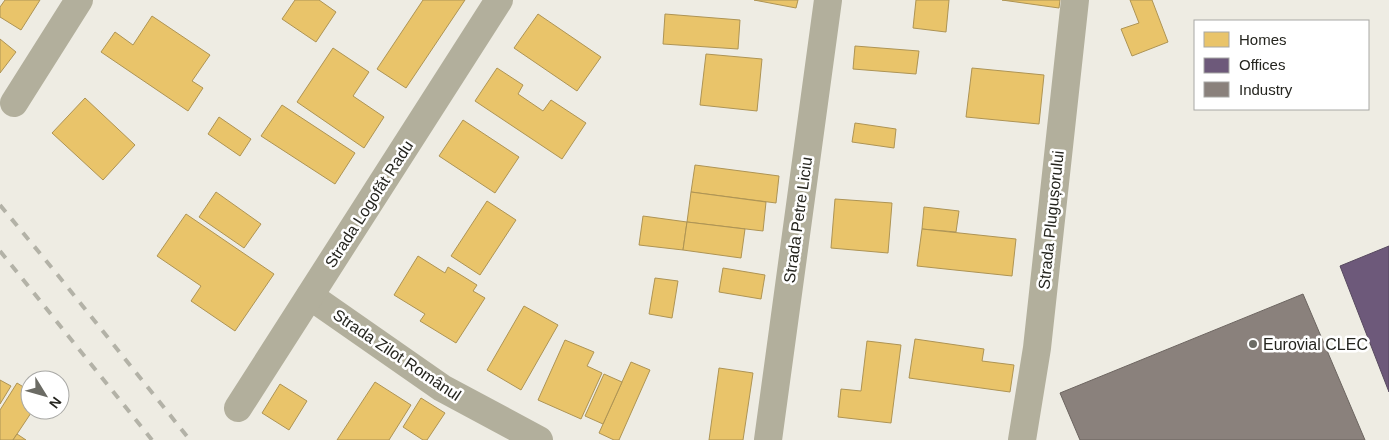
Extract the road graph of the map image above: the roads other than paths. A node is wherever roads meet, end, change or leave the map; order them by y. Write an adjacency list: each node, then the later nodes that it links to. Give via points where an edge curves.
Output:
1 (79, 0): 5 (street)
2 (499, 0): 6 (street, Strada Logofăt Radu)
3 (828, 0): 9 (street, Strada Petre Liciu)
4 (1075, 0): 10 (street, Strada Plugușorului, via 1037,348)
5 (14, 103)
6 (310, 296): 7 (street, Strada Logofăt Radu); 8 (street, Strada Zilot Românul, via 442,388)
7 (238, 408)
8 (539, 440)
9 (768, 440)
10 (1022, 440)

